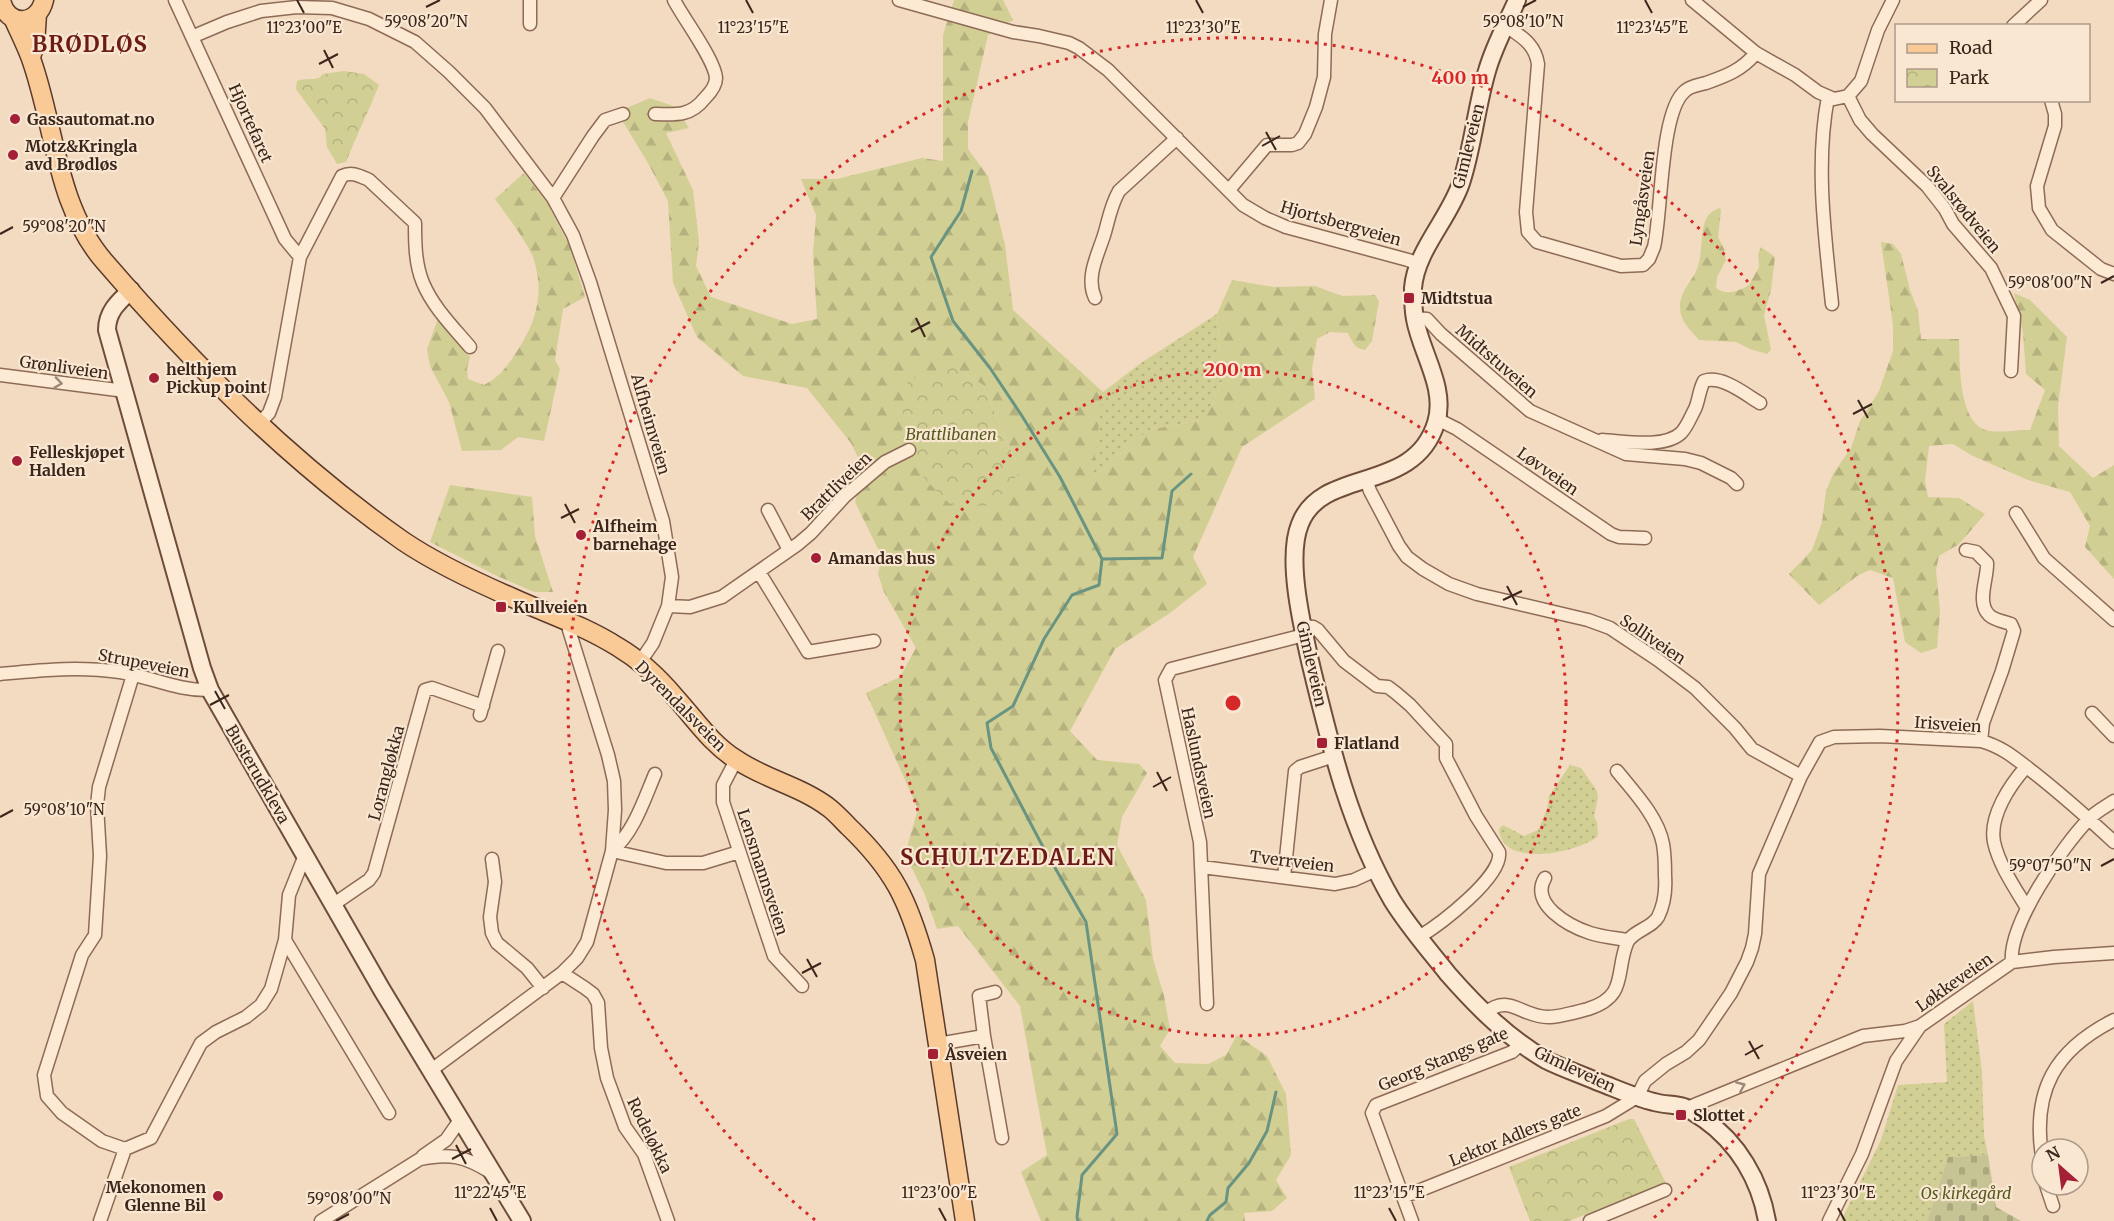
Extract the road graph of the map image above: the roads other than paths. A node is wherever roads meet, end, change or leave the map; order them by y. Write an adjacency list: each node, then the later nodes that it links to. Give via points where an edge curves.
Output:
1 (176, 0): 15 (street, Hjortefaret)
2 (530, 0): 12 (street)
3 (674, 0): 22 (street, via 716,77 694,111)
4 (899, 0): 23 (street, Hjortsbergveien, via 1013,32 1069,43 1108,70)
5 (1331, 0): 24 (street, via 1324,76 1305,134 1292,145 1267,145)
6 (1517, 0): 14 (street, Gimleveien)
7 (1692, 0): 16 (street)
8 (1893, 0): 18 (street, via 1861,81)
9 (2041, 0): 13 (street)
10 (42, 4): 11 (main road, via 30,19); 17 (main road)
11 (6, 13): 17 (main road, Dyrendalsveien)
12 (530, 24)
13 (2015, 24)
14 (1506, 26): 16 (street, Lyngåsveien, via 1533,48 1538,64 1526,212 1528,232 1537,242 1621,266 1643,265 1654,247 1667,142 1674,106 1680,96 1687,88 1742,68); 27 (street, Gimleveien, via 1486,73 1461,183)
15 (194, 36): 25 (street, Alfheimveien, via 263,11 297,7 332,8 369,19 415,42 449,72 485,108); 26 (street, Hjortefaret, via 285,239)
16 (1756, 52): 19 (street)
17 (31, 57): 29 (main road, Dyrendalsveien, via 74,210 85,235)
18 (1848, 96): 19 (street); 34 (street, Svalsrødveien, via 1860,120 1927,186 1990,268 2014,316)
19 (1828, 97): 31 (street, via 1823,124 1822,211)
20 (2052, 102): 28 (street, via 2055,126 2037,186 2039,208 2052,230 2101,269)
21 (623, 114): 25 (street, via 605,120)
22 (655, 114)
23 (1178, 138): 24 (street, Hjortsbergveien); 30 (street, via 1119,191 1113,202 1093,269)
24 (1229, 189): 27 (street, Hjortsbergveien, via 1243,205 1286,226)
25 (553, 198): 50 (street, Alfheimveien, via 574,238 593,289 663,521 672,577)
26 (300, 257): 33 (street, via 342,176 352,173 369,180 415,223 415,249 422,282); 39 (street, via 275,397)
27 (1419, 264): 32 (street, Gimleveien, via 1413,291)
28 (2114, 274)
29 (130, 290): 36 (street, Busterudkleva, via 107,319); 39 (main road, Dyrendalsveien, via 169,335)
30 (1095, 298)
31 (1832, 304)
32 (1414, 318): 38 (street, Gimleveien, via 1438,395); 40 (street, Midtstuveien, via 1427,319 1530,411)
33 (470, 347)
34 (2011, 371)
35 (0, 375): 36 (street, Grønliveien, one-way to 36)
36 (125, 391): 59 (street, Busterudkleva)
37 (1760, 403): 40 (street, Midtstuveien, via 1711,379 1704,381 1695,408 1676,437 1635,443)
38 (1437, 419): 42 (street, Gimleveien, via 1422,450 1408,463); 46 (street, Løvveien, via 1611,534)
39 (259, 424): 52 (main road, Dyrendalsveien, via 308,470 408,544 459,573)
40 (1594, 440): 43 (street, Midtstuveien, via 1626,453 1701,463)
41 (909, 450): 47 (street, Brattliveien, via 885,462)
42 (1366, 479): 53 (street, Gimleveien, via 1328,494 1301,521 1295,543 1295,570); 68 (street, Solliveien, via 1399,546 1423,569 1477,594 1610,628 1695,688 1752,749)
43 (1737, 484)
44 (768, 510): 47 (street)
45 (2016, 513): 51 (street, via 2044,558)
46 (1645, 538)
47 (789, 550): 49 (street, Brattliveien)
48 (1966, 550): 62 (street, via 1976,552 1987,563 1984,607 1989,615 2011,624 2014,631 1983,723)
49 (759, 572): 50 (street, Brattliveien, via 722,597 690,607); 54 (street, via 808,652)
50 (668, 606): 56 (street, Alfheimveien, via 648,653)
51 (2114, 620)
52 (572, 622): 56 (main road, Dyrendalsveien); 72 (street, via 569,630 614,781)
53 (1304, 631): 63 (street, Gimleveien); 76 (street, Haslundsveien, via 1170,669 1167,674 1165,680); 82 (street, via 1313,627 1318,630 1351,666 1410,705 1446,744 1446,758 1499,852 1496,867 1466,901)
54 (874, 641)
55 (498, 651): 80 (street, Lorangløkka, via 482,710 432,688 425,690 374,873)
56 (640, 662): 64 (main road, Dyrendalsveien, via 710,739)
57 (0, 674): 58 (street, Strupeveien, via 75,667)
58 (133, 675): 59 (street, Strupeveien, via 175,687); 105 (street, via 99,787 100,856 94,934 82,955 44,1075 47,1096 62,1113 102,1141)
59 (210, 690): 74 (street, Busterudkleva)
60 (2092, 713): 61 (street)
61 (2114, 736)
62 (1981, 741): 65 (street, Irisveien, via 2000,747); 68 (street, Irisveien, via 1834,737 1820,742)
63 (1334, 756): 77 (street, Gimleveien, via 1350,811); 78 (street, via 1295,771)
64 (736, 760): 73 (street, Lensmannsveien, via 723,784 723,802); 96 (main road, Dyrendalsveien, via 828,807 886,867 914,922 925,960)
65 (2026, 767): 70 (street, Irisveien); 81 (street, via 2000,808 1994,841)
66 (1617, 771): 84 (street, via 1654,824 1663,845 1665,864 1666,884 1657,919)
67 (656, 774): 72 (street, via 622,842)
68 (1801, 776): 99 (street, Irisveien, via 1759,874 1755,934 1747,962 1699,1040 1645,1082)
69 (2114, 801): 70 (street)
70 (2089, 819): 71 (street, Irisveien); 81 (street, via 2055,862)
71 (2114, 842)
72 (612, 851): 73 (street, via 666,863 703,863); 87 (street, via 588,942)
73 (739, 852): 88 (street, Lensmannsveien, via 774,956)
74 (305, 855): 80 (street, Busterudkleva); 83 (street, via 289,895)
75 (492, 859): 89 (street, via 492,933 497,943 527,968)
76 (1202, 867): 78 (street, Tverrveien); 91 (street, Haslundsveien)
77 (1376, 870): 78 (street, Tverrveien, via 1335,884); 82 (street, Gimleveien)
78 (1284, 877)
79 (1545, 878): 84 (street, via 1540,885 1541,895 1561,919 1589,933)
80 (334, 904): 98 (street, Busterudkleva)
81 (2027, 908): 86 (street, via 2011,951)
82 (1419, 937): 92 (street, Gimleveien)
83 (285, 940): 101 (street); 105 (street, via 271,989 261,1005 201,1043 151,1138)
84 (1628, 940): 92 (street, via 1620,980 1613,994 1600,1004 1549,1017 1528,1014 1508,1004 1498,1004)
85 (2114, 953): 86 (street, Løkkeveien)
86 (2012, 962): 94 (street, Løkkeveien)
87 (562, 973): 89 (street); 116 (street, Rodeløkka, via 585,988 598,1003 607,1078 625,1127 644,1154)
88 (802, 986)
89 (543, 988): 98 (street)
90 (995, 992): 95 (street, via 979,996)
91 (1207, 1004)
92 (1485, 1013): 97 (street, Gimleveien)
93 (2114, 1020): 103 (street, via 2074,1045 2051,1076 2046,1086)
94 (1920, 1026): 100 (street, one-way to 94, via 1863,1036); 121 (street, Løkkeveien, via 1896,1061 1862,1154)
95 (984, 1036): 96 (street); 104 (street)
96 (938, 1044): 117 (main road, Dyrendalsveien)
97 (1521, 1044): 99 (street, Gimleveien, via 1549,1061); 109 (street, Georg Stangs gate, via 1512,1052 1376,1105 1372,1113)
98 (430, 1071): 102 (street, Busterudkleva)
99 (1637, 1097): 100 (street, Gimleveien); 109 (street, Lektor Adlers gate, via 1606,1116)
100 (1687, 1108): 120 (street, Gimleveien, via 1711,1124 1745,1162 1758,1187)
101 (389, 1113)
102 (460, 1120): 106 (street, via 446,1140); 107 (street, Busterudkleva)
103 (2040, 1137)
104 (1002, 1138)
105 (125, 1149): 113 (street)
106 (420, 1159): 107 (street, via 438,1155 460,1157); 114 (street)
107 (493, 1174): 115 (street, Busterudkleva)
108 (1665, 1190): 112 (street)
109 (1403, 1197): 118 (street)
110 (2050, 1197): 111 (street)
111 (2053, 1206)
112 (1603, 1219): 119 (street)
113 (100, 1221)
114 (321, 1221)
115 (522, 1221)
116 (668, 1221)
117 (965, 1221)
118 (1413, 1221)
119 (1590, 1221)
120 (1767, 1221)
121 (1829, 1221)

